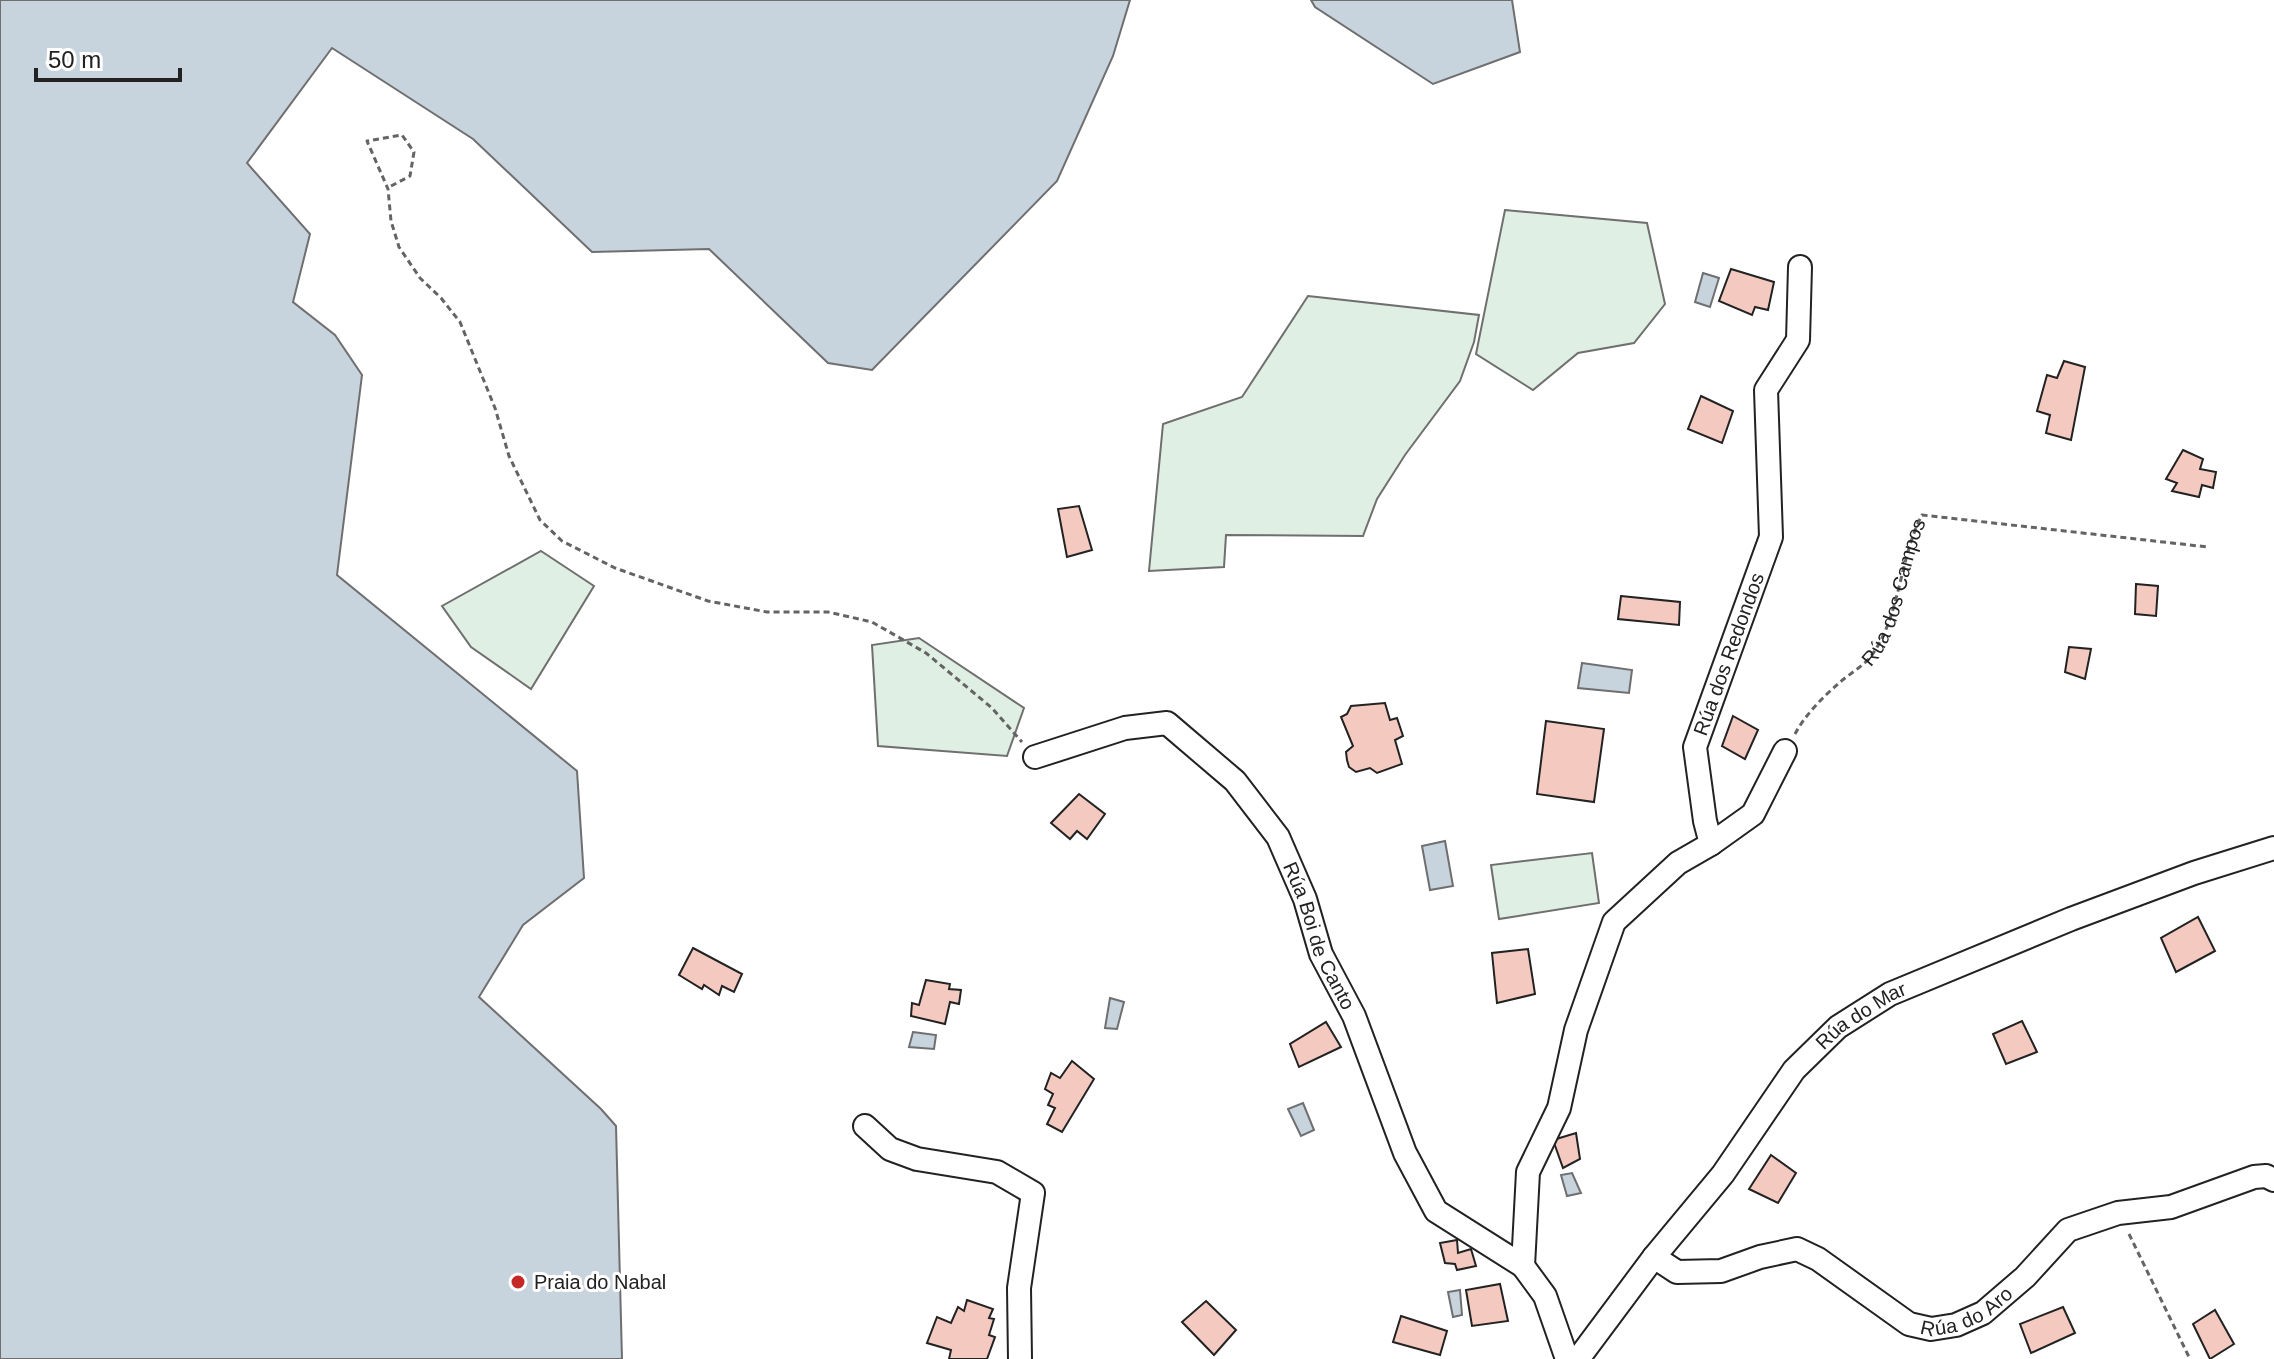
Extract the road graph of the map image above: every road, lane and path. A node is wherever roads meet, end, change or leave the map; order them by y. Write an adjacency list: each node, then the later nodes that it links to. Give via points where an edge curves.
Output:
1 (391, 186): 5 (path, via 410,176 414,152 402,135 367,141 388,189 399,247 460,322 509,456 540,520 562,541 615,568 708,601 767,612 828,612 872,622 926,653 992,708)
2 (1800, 267): 6 (street, Rúa dos Redondos, via 1798,340 1766,390 1771,537 1695,747)
3 (2208, 547): 4 (path, Rúa dos Campos, via 1922,515 1886,630 1871,657 1800,724)
4 (1785, 751): 6 (street, via 1753,814)
5 (1035, 757): 12 (street, Rúa Boi de Canto, via 1125,728 1167,723 1235,781 1278,837 1405,1153 1436,1211)
6 (1711, 844): 12 (street, via 1678,863 1614,922 1576,1030 1559,1108 1528,1172)
7 (2274, 848): 11 (street, Rúa do Mar, via 2071,919 1890,994 1838,1027 1794,1070 1723,1174)
8 (865, 1126): 13 (street, via 890,1149 917,1159 997,1172 1033,1193 1019,1288)
9 (2274, 1180): 10 (street, Rúa do Aro, via 2254,1177 2171,1207)
10 (2118, 1213): 11 (street, Rúa do Aro, via 2068,1230 1983,1313 1931,1329 1909,1324 1797,1249 1721,1271 1677,1272); 16 (path)
11 (1654, 1257): 15 (street, Rúa do Mar)
12 (1523, 1266): 14 (street, via 1545,1296)
13 (1020, 1359)
14 (1567, 1359)
15 (1578, 1359)
16 (2190, 1359)

